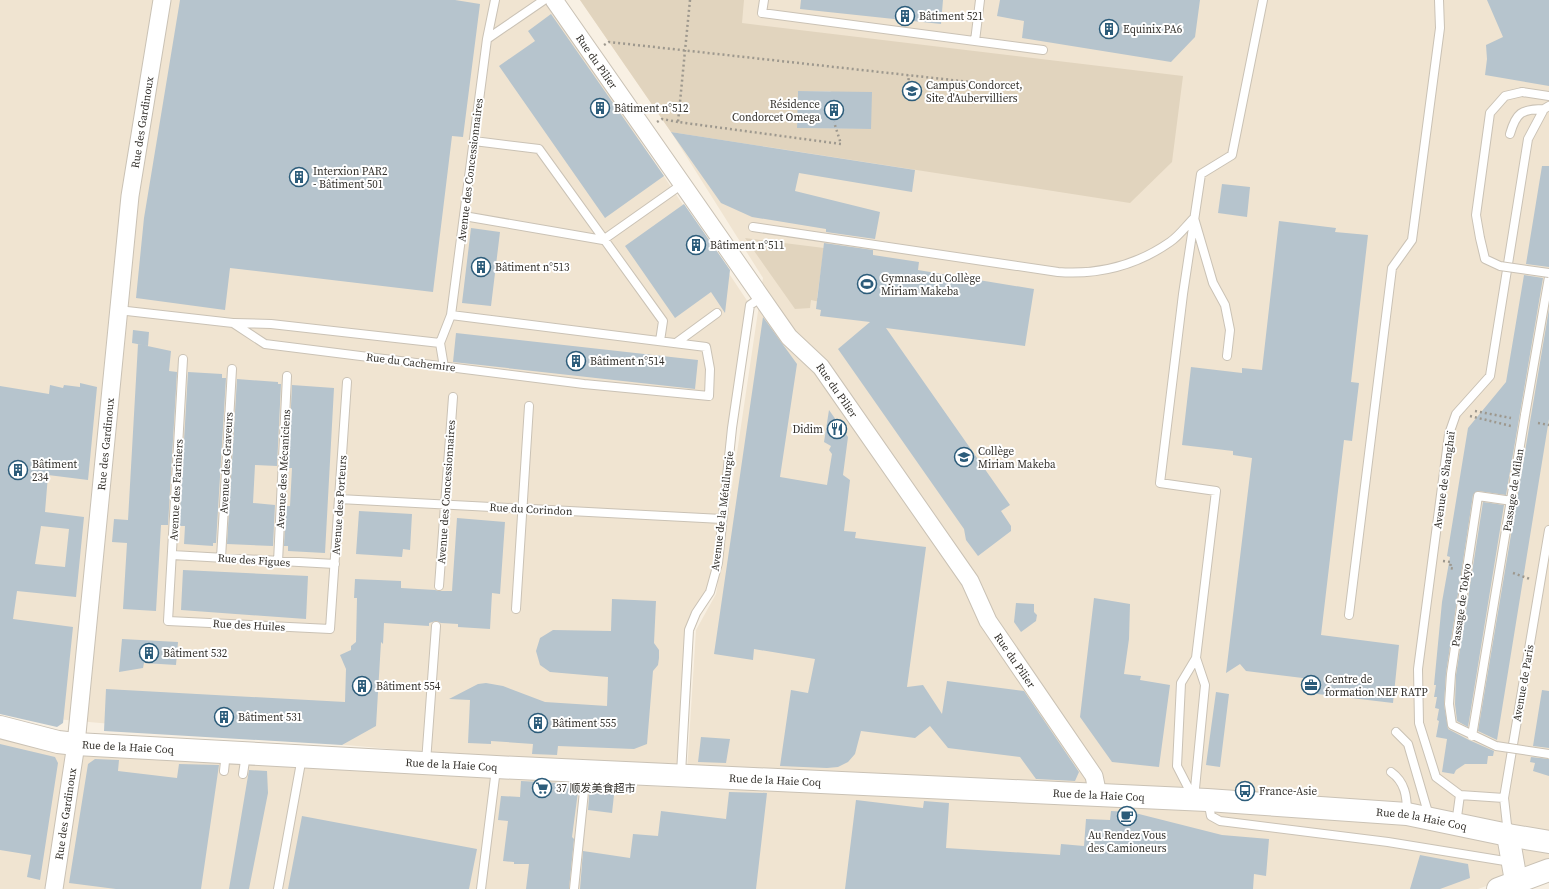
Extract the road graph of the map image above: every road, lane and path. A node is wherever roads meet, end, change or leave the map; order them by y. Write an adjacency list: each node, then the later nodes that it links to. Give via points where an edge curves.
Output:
1 (162, 0): 31 (street, Rue des Gardinoux, via 130,196)
2 (496, 0): 10 (lane, Avenue des Concessionnaires)
3 (544, 0): 10 (lane)
4 (554, 0): 14 (street, Rue du Pilier)
5 (690, 0): 12 (path)
6 (764, 0): 11 (lane, via 762,13)
7 (980, 0): 11 (lane)
8 (1263, 0): 25 (lane, via 1232,155 1201,174)
9 (1439, 0): 68 (lane, via 1440,28 1412,240 1392,268)
10 (487, 39): 22 (lane, Avenue des Concessionnaires)
11 (975, 41): 13 (lane)
12 (684, 50): 14 (path, via 609,42); 15 (path); 20 (path, via 678,122 841,144)
13 (1043, 50)
14 (591, 51): 23 (street, Rue du Pilier)
15 (909, 75): 16 (path); 17 (path)
16 (908, 85)
17 (1006, 86)
18 (1549, 96): 28 (lane, bridge, via 1522,92 1506,96 1490,112 1476,215 1485,259 1500,266)
19 (1546, 107): 21 (lane, via 1529,109 1515,119); 46 (lane, Avenue de Shanghaï, via 1528,139 1490,376)
20 (834, 122)
21 (1510, 134)
22 (474, 141): 24 (lane, Avenue des Concessionnaires); 27 (lane, via 539,149)
23 (681, 185): 27 (lane); 30 (street, Rue du Pilier)
24 (464, 216): 27 (lane); 33 (lane, Avenue des Concessionnaires)
25 (1194, 218): 26 (lane, via 1171,242 1145,257 1125,265 1080,274); 38 (lane, via 1213,284 1225,305 1230,330); 72 (lane, via 1160,483 1216,491)
26 (754, 227)
27 (603, 240): 35 (lane, via 663,320)
28 (1549, 273)
29 (1549, 276): 51 (lane, Passage de Milan, bridge)
30 (762, 297): 56 (lane, Avenue de la Métallurgie, via 750,305); 84 (street, Rue du Pilier, via 790,337 821,367 970,581 988,621 1094,776)
31 (118, 310): 34 (lane, Rue du Cachemire); 76 (street, Rue des Gardinoux)
32 (717, 313): 37 (lane)
33 (451, 315): 35 (lane); 36 (lane, Avenue des Concessionnaires)
34 (233, 323): 36 (lane, via 271,324); 40 (lane, Rue du Cachemire, via 265,344)
35 (660, 342): 37 (lane)
36 (440, 344): 40 (lane)
37 (676, 344): 40 (lane, Rue du Cachemire, via 706,347 710,369 709,396)
38 (1227, 356)
39 (183, 359): 58 (lane, Avenue des Fariniers)
40 (444, 367)
41 (232, 369): 59 (lane, Avenue des Graveurs)
42 (288, 376): 60 (lane, Avenue des Mécaniciens)
43 (347, 382): 52 (lane, Avenue des Porteurs)
44 (453, 397): 54 (lane, Avenue des Concessionnaires)
45 (529, 406): 55 (lane)
46 (1461, 409): 48 (path); 85 (lane, Avenue de Shanghaï, via 1456,414 1449,434 1418,669 1419,723 1436,776)
47 (1476, 418): 51 (path)
48 (1511, 418)
49 (1538, 423): 50 (path)
50 (1549, 425)
51 (1523, 428): 53 (lane, Passage de Milan, bridge)
52 (339, 499): 54 (lane, Rue du Corindon); 62 (lane, Avenue des Porteurs)
53 (1512, 501): 75 (lane, Passage de Milan, bridge); 75 (lane, Passage de Tokyo, bridge, via 1478,496 1467,560 1449,704 1452,725)
54 (445, 504): 55 (lane, Rue du Corindon); 66 (lane, Avenue des Concessionnaires)
55 (522, 509): 56 (lane, Rue du Corindon); 67 (lane)
56 (722, 519): 83 (lane, Avenue de la Métallurgie, via 718,563 710,592 696,613 689,630)
57 (1549, 530): 65 (lane, Avenue de Paris)
58 (172, 555): 59 (lane, Rue des Figues); 69 (lane, Avenue des Fariniers)
59 (221, 558): 60 (lane, Rue des Figues)
60 (278, 562): 62 (lane, Rue des Figues)
61 (1451, 562): 63 (path)
62 (335, 564): 71 (lane, Avenue des Porteurs)
63 (1450, 568)
64 (1513, 573): 65 (path)
65 (1540, 583): 86 (lane, Avenue de Paris)
66 (439, 586)
67 (516, 609)
68 (1349, 615)
69 (168, 621): 71 (lane, Rue des Huiles)
70 (436, 626): 79 (lane)
71 (330, 629)
72 (1196, 658): 87 (lane, via 1205,685); 87 (lane, via 1181,683 1177,766)
73 (0, 727): 76 (main road, Rue de la Haie Coq)
74 (1396, 732): 89 (lane, via 1408,744)
75 (1472, 736): 77 (lane, Passage de Tokyo, bridge, via 1496,746)
76 (76, 744): 78 (main road, Rue de la Haie Coq, via 235,763); 95 (street, Rue des Gardinoux)
77 (1549, 754)
78 (302, 756): 79 (main road, Rue de la Haie Coq); 96 (lane)
79 (426, 762): 80 (main road, Rue de la Haie Coq)
80 (496, 767): 81 (main road, Rue de la Haie Coq); 97 (lane)
81 (586, 771): 83 (main road, Rue de la Haie Coq); 98 (lane)
82 (1390, 772): 88 (lane, via 1400,778 1407,798)
83 (681, 775): 84 (main road, Rue de la Haie Coq)
84 (1098, 795): 87 (main road, Rue de la Haie Coq)
85 (1460, 795): 86 (lane); 90 (lane)
86 (1504, 798): 91 (lane, Avenue de Paris)
87 (1201, 799): 88 (main road, Rue de la Haie Coq); 94 (lane, via 1211,816 1220,821 1388,842)
88 (1407, 814): 89 (main road, Rue de la Haie Coq)
89 (1429, 819): 90 (main road, Rue de la Haie Coq)
90 (1456, 824): 91 (main road, Rue de la Haie Coq)
91 (1508, 835): 92 (main road, Rue de la Haie Coq); 94 (main road)
92 (1549, 842)
93 (1549, 870): 94 (main road)
94 (1509, 878)
95 (54, 889)
96 (278, 889)
97 (481, 889)
98 (574, 889)

